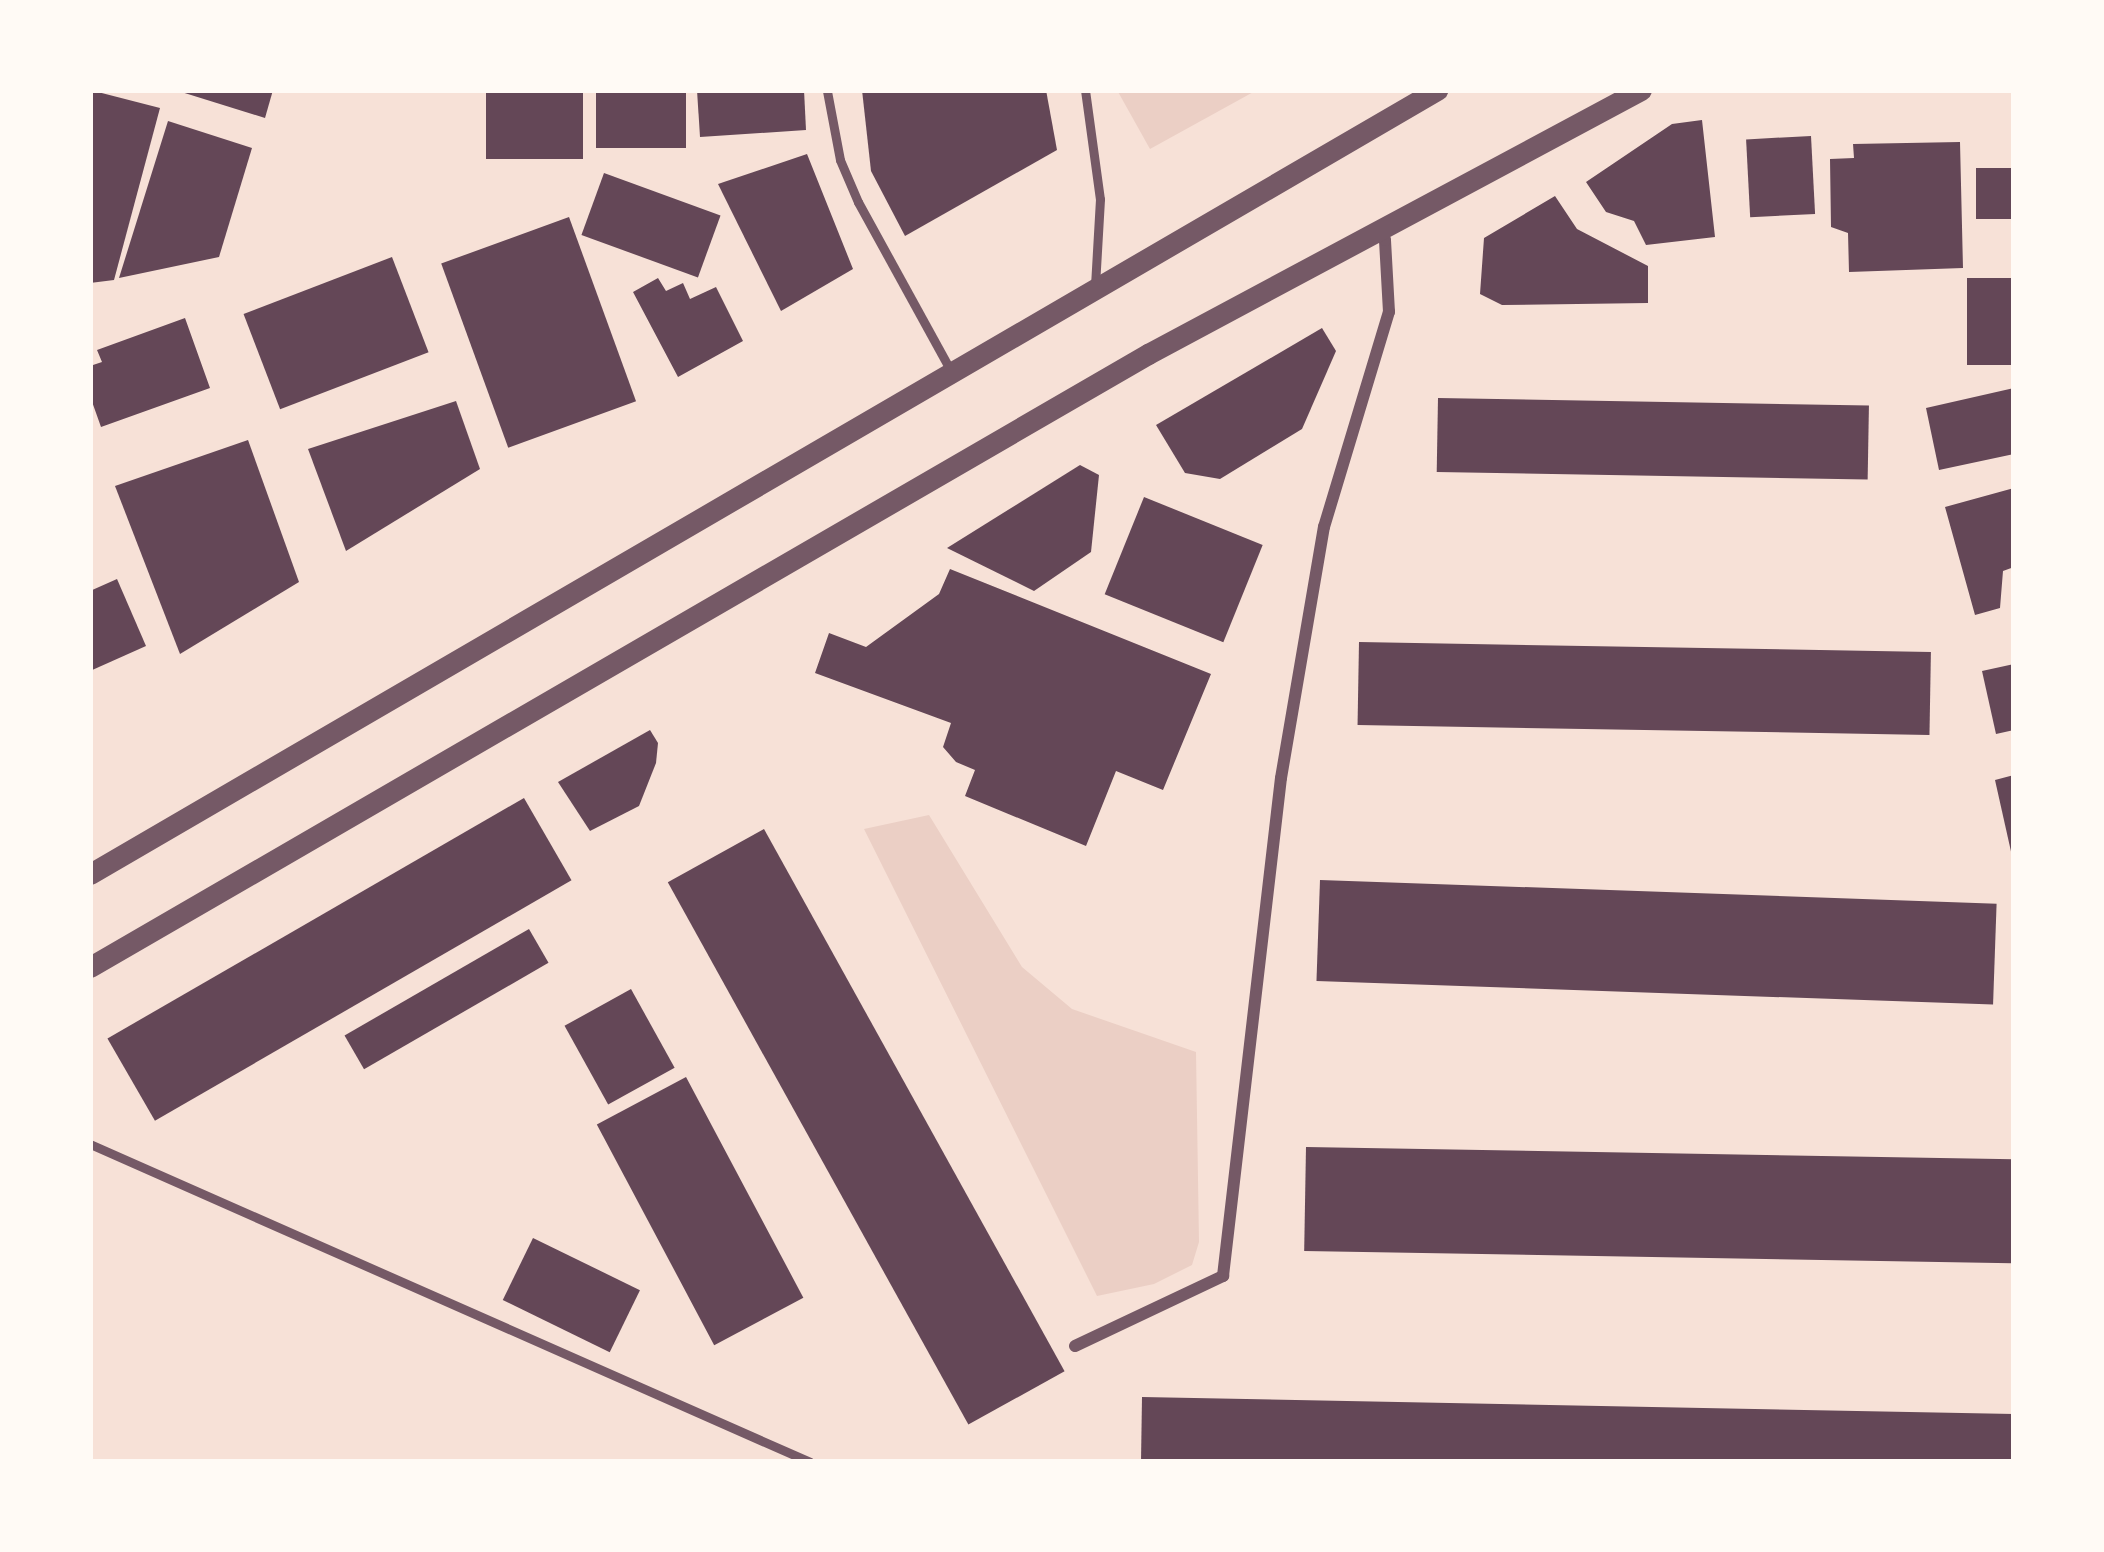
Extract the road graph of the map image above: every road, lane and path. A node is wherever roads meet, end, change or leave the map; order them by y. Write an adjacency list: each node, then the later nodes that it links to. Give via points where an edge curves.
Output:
1 (1085, 90): 6 (lane, via 1100,199)
2 (1437, 90): 6 (street)
3 (1641, 90): 5 (street)
4 (827, 91): 7 (lane, via 840,160 858,202)
5 (1376, 232): 9 (street, via 1148,354); 11 (street, via 1385,240 1389,312 1324,527 1281,778 1223,1276)
6 (1094, 290): 7 (street)
7 (952, 373): 8 (street)
8 (90, 874)
9 (90, 967)
10 (90, 1144): 12 (lane)
11 (1075, 1346)
12 (810, 1462)

